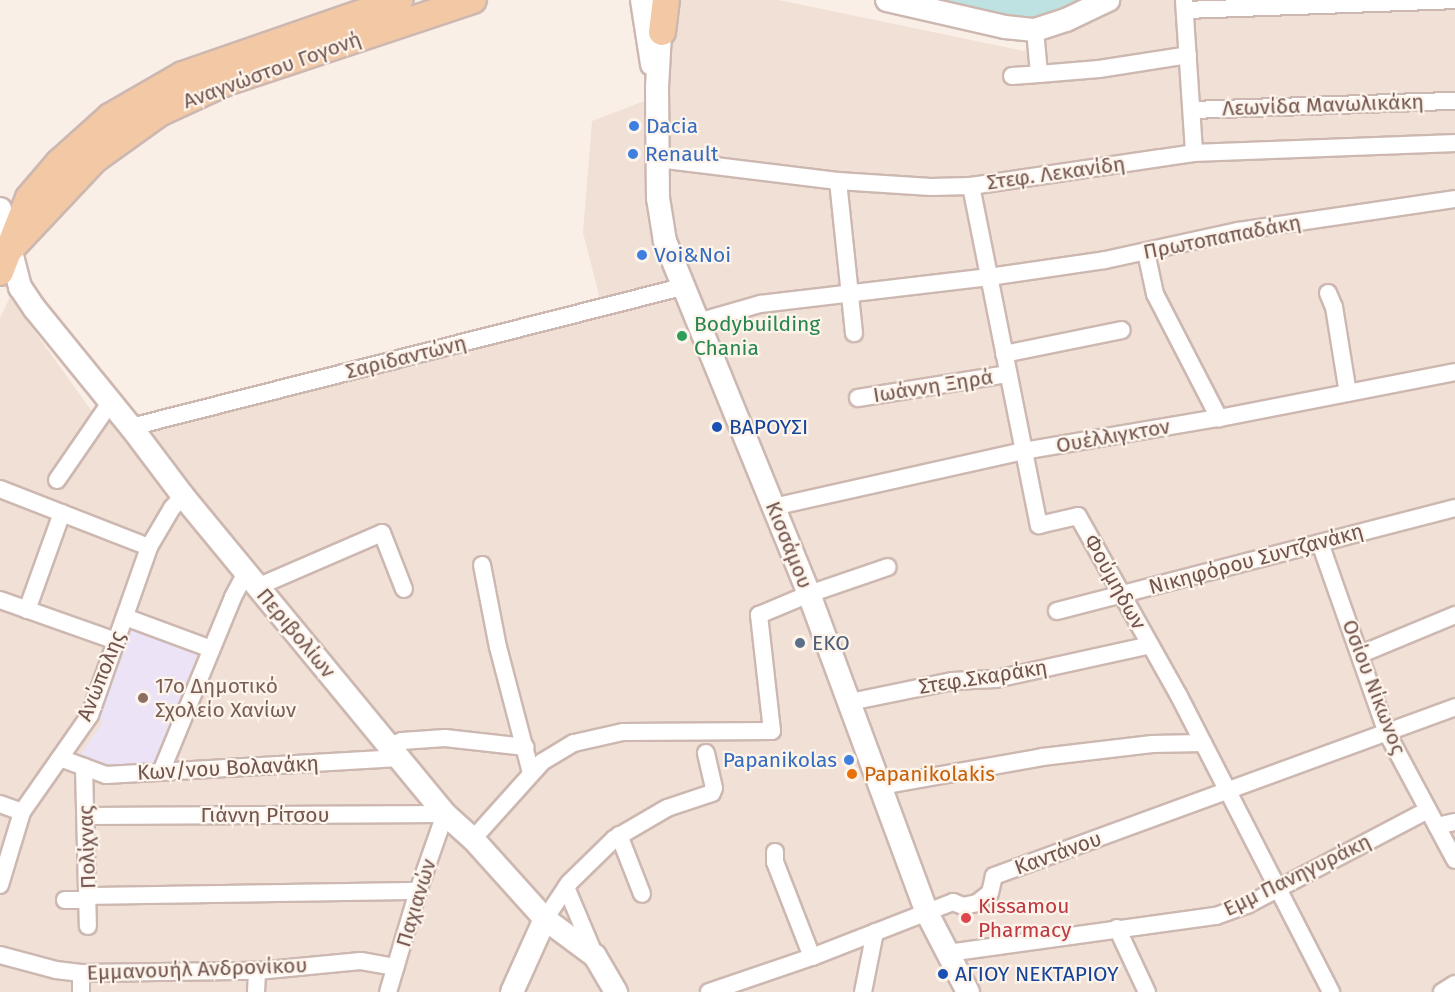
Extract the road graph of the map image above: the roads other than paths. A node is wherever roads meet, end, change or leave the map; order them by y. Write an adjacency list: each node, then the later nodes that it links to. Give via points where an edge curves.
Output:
1 (399, 0): 25 (main road, Αναγνώστου Γογονή, via 219,60 128,106 81,141 39,184 22,212)
2 (473, 0): 25 (main road, Αναγνώστου Γογονή, via 226,82 159,113 95,159)
3 (642, 0): 15 (main road, Κισσάμου)
4 (660, 0): 11 (main road, Κισσάμου)
5 (666, 0): 11 (main road)
6 (887, 0): 10 (main road, via 1005,27)
7 (1108, 0): 10 (main road)
8 (1455, 0): 9 (street)
9 (1185, 5): 12 (street)
10 (1035, 30): 13 (street)
11 (662, 32): 15 (main road, Κισσάμου)
12 (1188, 55): 13 (street); 17 (street)
13 (1039, 74): 14 (street)
14 (1012, 76)
15 (657, 87): 20 (main road, Κισσάμου)
16 (1455, 101): 17 (street, Λεωνίδα Μανωλικάκη)
17 (1192, 110): 19 (street)
18 (1455, 143): 19 (street, Στεφ. Λεκανίδη)
19 (1194, 153): 22 (street, Στεφ. Λεκανίδη)
20 (658, 159): 21 (street, Στεφ. Λεκανίδη); 29 (main road, Κισσάμου, via 659,215)
21 (838, 181): 22 (street, Στεφ. Λεκανίδη); 30 (street)
22 (971, 186): 28 (street, Φούμηδων)
23 (1455, 199): 26 (street, Πρωτοπαπαδάκη, via 1191,239)
24 (0, 209): 25 (main road, Περιβολίων)
25 (12, 247): 27 (main road, Αναγνώστου Γογονή); 40 (main road, Περιβολίων, via 22,292)
26 (1146, 252): 28 (street, Πρωτοπαπαδάκη); 41 (street, via 1155,294)
27 (0, 272)
28 (989, 277): 30 (street, Πρωτοπαπαδάκη); 35 (street, Φούμηδων)
29 (682, 286): 32 (main road, Κισσάμου); 42 (street, Σαριδαντώνη)
30 (850, 293): 32 (street, Πρωτοπαπαδάκη, via 760,304); 34 (street)
31 (1328, 293): 38 (street)
32 (698, 322): 47 (main road, Κισσάμου)
33 (1122, 330): 35 (street)
34 (854, 333)
35 (1004, 354): 37 (street, Φούμηδων)
36 (1455, 372): 38 (street, Ουέλλιγκτον)
37 (1008, 374): 39 (street, Ιωάννη Ξηρά); 43 (street, Φούμηδων)
38 (1348, 393): 41 (street, Ουέλλιγκτον)
39 (858, 398)
40 (110, 403): 42 (main road, Περιβολίων); 44 (street)
41 (1219, 418): 43 (street, Ουέλλιγκτον)
42 (131, 427): 46 (main road, Περιβολίων)
43 (1023, 451): 47 (street, Ουέλλιγκτον); 57 (street, Φούμηδων, via 1039,525 1078,516)
44 (57, 480)
45 (0, 489): 49 (street)
46 (183, 496): 51 (street, Ανώπολης); 54 (main road, Περιβολίων)
47 (773, 507): 56 (main road, Κισσάμου)
48 (1455, 508): 50 (street, Νικηφόρου Συντζανάκη)
49 (62, 513): 51 (street); 59 (street)
50 (1320, 543): 57 (street, Νικηφόρου Συντζανάκη); 66 (street, Οσίου Νίκωνος)
51 (149, 548): 62 (street, Ανώπολης)
52 (482, 565): 71 (street, via 498,647)
53 (888, 567): 56 (street)
54 (251, 580): 55 (street, via 382,534); 65 (street); 72 (main road, Περιβολίων)
55 (404, 590)
56 (809, 594): 67 (main road, Κισσάμου); 77 (street, via 759,615 772,731 614,733 574,743)
57 (1122, 594): 60 (street, Νικηφόρου Συντζανάκη); 64 (street, Φούμηδων)
58 (0, 600): 59 (street)
59 (27, 610): 63 (street)
60 (1056, 611)
61 (1455, 615): 66 (street)
62 (125, 617): 63 (street, Ανώπολης); 65 (street)
63 (116, 641): 74 (street, Ανώπολης, via 90,715)
64 (1150, 645): 67 (street, Στεφ.Σκαράκη, via 996,679 952,681); 70 (street, Φούμηδων)
65 (211, 649): 76 (street)
66 (1361, 654): 69 (street, Οσίου Νίκωνος)
67 (850, 702): 78 (main road, Κισσάμου)
68 (1455, 707): 69 (street, Καντάνου)
69 (1387, 733): 79 (street, Καντάνου); 81 (street, Οσίου Νίκωνος)
70 (1203, 743): 78 (street, via 1152,744 1042,757); 79 (street, Φούμηδων)
71 (525, 747): 72 (street, Κων/νου Βολανάκη, via 445,738 402,741); 77 (street)
72 (395, 752): 76 (street, Κων/νου Βολανάκη); 83 (main road, Περιβολίων)
73 (706, 753): 87 (street, via 712,793 667,808)
74 (60, 759): 75 (street, Κων/νου Βολανάκη); 82 (street, Ανώπολης)
75 (84, 767): 76 (street, Κων/νου Βολανάκη, via 106,776); 84 (street, Πολίχνας)
76 (161, 772)
77 (531, 773): 88 (street)
78 (880, 786): 98 (main road, Κισσάμου)
79 (1225, 790): 93 (street, Φούμηδων); 98 (street, Καντάνου, via 994,876 990,893 977,903 963,906 953,902)
80 (0, 804): 82 (street)
81 (1428, 810): 86 (street, Οσίου Νίκωνος); 93 (street, Εμμ Πανηγυράκη)
82 (22, 812): 91 (street, Ανώπολης)
83 (445, 814): 84 (street, Γιάννη Ρίτσου); 88 (main road, Περιβολίων); 94 (street, Παχιανών)
84 (86, 816): 96 (street, Πολίχνας)
85 (1455, 822): 86 (street)
86 (1437, 826): 90 (street, Οσίου Νίκωνος)
87 (619, 835): 92 (street); 95 (street)
88 (473, 839): 99 (main road, Περιβολίων)
89 (775, 852): 106 (street, via 775,862)
90 (1455, 860)
91 (0, 885)
92 (566, 887): 99 (street); 105 (street)
93 (1277, 889): 101 (street, Εμμ Πανηγυράκη, via 1216,916); 120 (street, Φούμηδων)
94 (418, 891): 96 (street); 107 (street, Παχιανών)
95 (642, 894)
96 (88, 896): 97 (street, via 84,900); 100 (street, Πολίχνας)
97 (65, 900)
98 (927, 913): 102 (street, Καντάνου); 103 (main road, Κισσάμου)
99 (545, 919): 105 (main road, Περιβολίων); 114 (main road)
100 (88, 926)
101 (1118, 928): 103 (street, Εμμ Πανηγυράκη); 119 (street)
102 (875, 932): 106 (street, Καντάνου); 117 (street)
103 (948, 953): 118 (main road, Κισσάμου)
104 (0, 955): 109 (street, Εμμανουήλ Ανδρονίκου, via 56,970)
105 (595, 956): 115 (main road, Περιβολίων)
106 (812, 957): 116 (street, Καντάνου)
107 (395, 967): 108 (street, Εμμανουήλ Ανδρονίκου, via 361,961); 113 (street, Παχιανών)
108 (257, 971): 109 (street, Εμμανουήλ Ανδρονίκου); 112 (street)
109 (81, 972): 111 (street)
110 (1455, 984): 121 (street)
111 (81, 992)
112 (256, 992)
113 (388, 992)
114 (512, 992)
115 (616, 992)
116 (709, 992)
117 (863, 992)
118 (968, 992)
119 (1147, 992)
120 (1331, 992)
121 (1442, 992)

